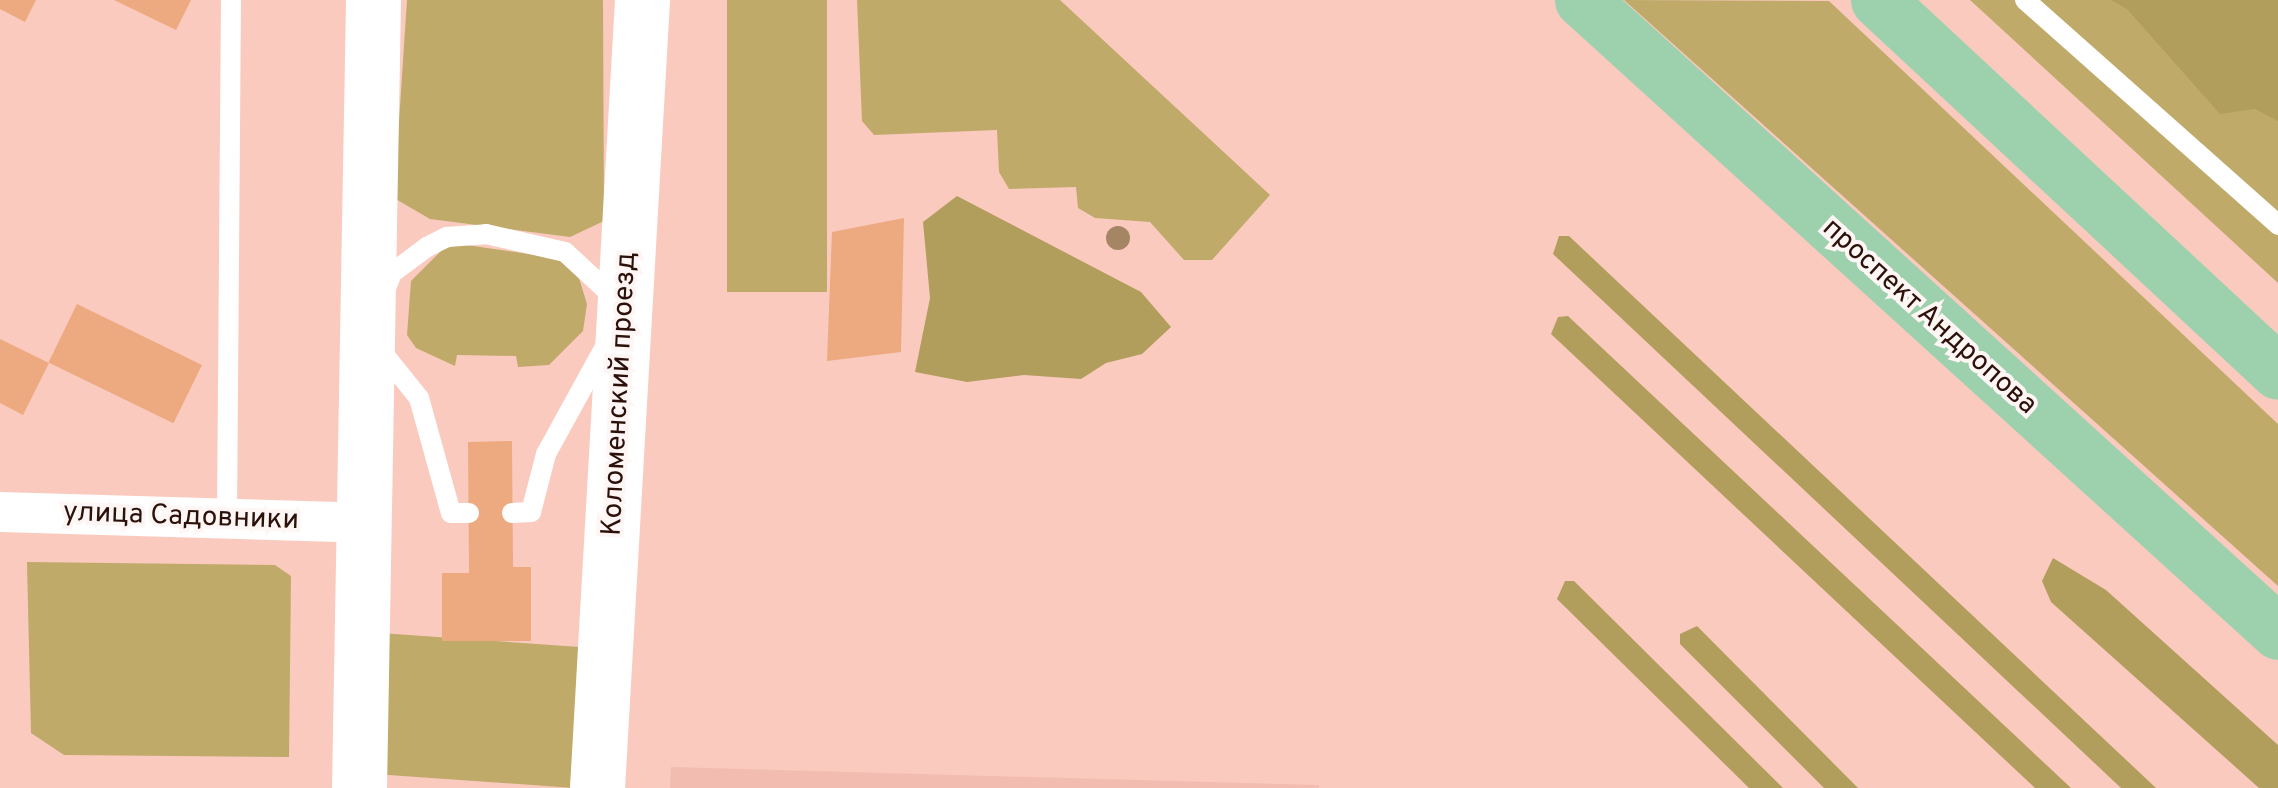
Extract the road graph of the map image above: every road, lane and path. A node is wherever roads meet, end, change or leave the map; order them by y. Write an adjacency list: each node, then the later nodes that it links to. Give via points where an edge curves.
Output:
1 (231, 0): 14 (lane)
2 (372, 0): 9 (main road)
3 (642, 0): 8 (main road, Коломенский проезд)
4 (1582, 0): 16 (main road, проспект Андропова)
5 (1878, 0): 10 (main road)
6 (2025, 0): 7 (lane)
7 (2278, 225)
8 (625, 309): 9 (lane, via 565,252 532,240 447,236 392,273); 12 (lane, via 546,454 531,512); 18 (main road, Коломенский проезд)
9 (367, 334): 13 (lane, via 419,398 451,513); 15 (main road)
10 (2278, 372)
11 (0, 512): 14 (street, улица Садовники)
12 (512, 512)
13 (469, 513)
14 (227, 518): 15 (street, улица Садовники)
15 (363, 523): 17 (main road)
16 (2278, 632)
17 (359, 788)
18 (597, 788)

